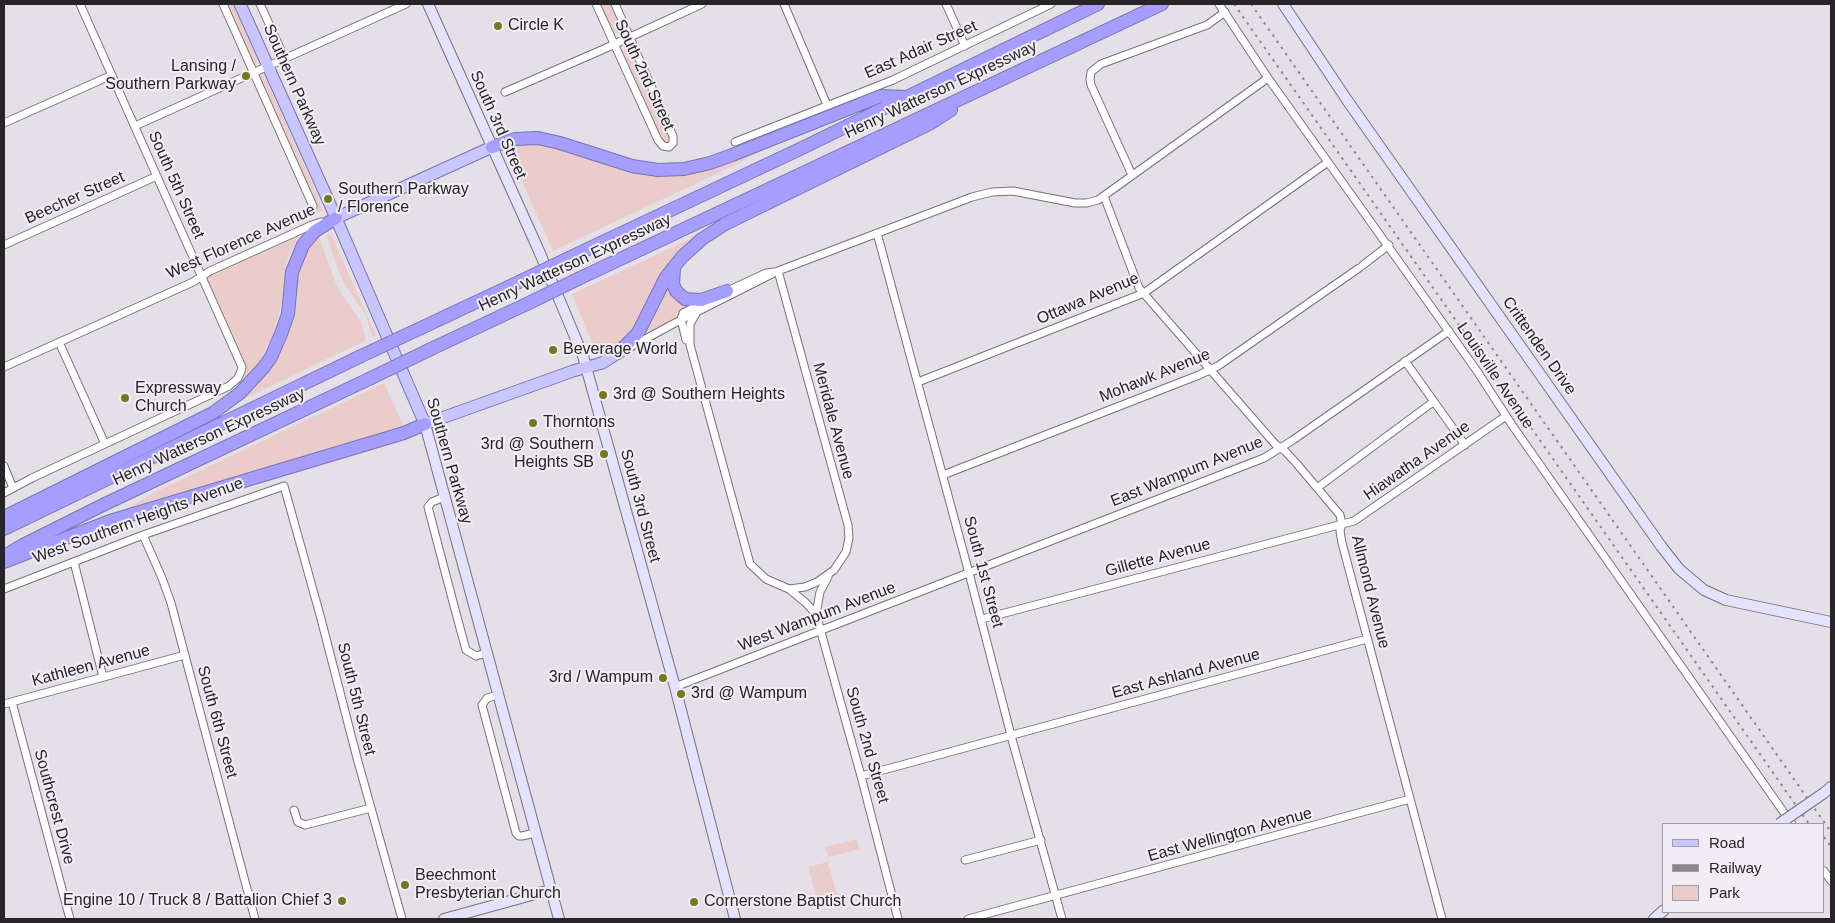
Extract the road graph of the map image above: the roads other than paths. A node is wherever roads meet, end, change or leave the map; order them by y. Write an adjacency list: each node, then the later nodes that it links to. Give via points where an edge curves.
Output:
1 (80, 4): 24 (street, South 5th Street)
2 (223, 4): 23 (street)
3 (240, 4): 22 (main road, Southern Parkway)
4 (260, 4): 21 (street)
5 (406, 4): 21 (street)
6 (428, 4): 33 (main road, South 3rd Street)
7 (596, 4): 19 (street, South 2nd Street)
8 (615, 4): 18 (street, South 2nd Street)
9 (702, 4): 18 (street)
10 (784, 4): 29 (street)
11 (946, 4): 20 (street)
12 (1051, 4): 20 (street, East Adair Street)
13 (1098, 4): 28 (highway, Henry Watterson Expressway)
14 (1162, 4): 26 (highway, Henry Watterson Expressway)
15 (1219, 4): 17 (street, Louisville Avenue)
16 (1283, 4): 85 (main road, Crittenden Drive, via 1347,100 1679,569 1704,590 1726,600)
17 (1225, 12): 25 (street, Louisville Avenue); 35 (street, via 1207,25 1101,64 1091,72 1091,85)
18 (630, 37): 19 (street); 19 (street, South 2nd Street, via 673,136 673,143 668,147 658,140)
19 (615, 44): 27 (street)
20 (965, 46): 29 (street, East Adair Street, via 893,80)
21 (285, 59): 22 (street)
22 (267, 66): 23 (street); 39 (main road, Southern Parkway)
23 (254, 73): 31 (street); 38 (street)
24 (112, 75): 30 (street); 31 (street, South 5th Street)
25 (1268, 78): 34 (street, Louisville Avenue); 35 (street)
26 (990, 86): 43 (highway, via 931,123 724,224 702,239); 76 (highway, Henry Watterson Expressway, bridge, via 105,504)
27 (505, 92)
28 (908, 97): 33 (highway, via 881,96 732,155 684,169 632,166 538,138 515,139); 74 (highway, Henry Watterson Expressway, bridge)
29 (827, 105): 32 (street, East Adair Street)
30 (4, 123)
31 (135, 126): 36 (street, South 5th Street)
32 (735, 142)
33 (492, 148): 39 (main road, West Florence Avenue); 56 (main road, South 3rd Street, via 577,339)
34 (1328, 162): 42 (street, Louisville Avenue); 47 (street, Ottawa Avenue)
35 (1132, 175): 37 (street)
36 (157, 176): 41 (street, Beecher Street); 45 (street, South 5th Street)
37 (1104, 196): 40 (street, via 1082,204 1027,193 992,192); 47 (street, Allmond Avenue, via 1137,284)
38 (313, 206)
39 (336, 218): 45 (street, West Florence Avenue, via 312,225); 61 (main road, Southern Parkway); 72 (highway, via 315,230 303,245 292,272 288,314 281,334 267,362 240,393 213,413)
40 (877, 233): 44 (street); 58 (street, South 1st Street)
41 (4, 245)
42 (1389, 245): 50 (street, Louisville Avenue); 57 (street, Mohawk Avenue)
43 (675, 266): 46 (highway, via 673,284 685,299 701,300); 53 (highway, via 666,277 638,333)
44 (778, 271): 46 (street, via 766,273); 48 (street); 80 (street, Meridale Avenue, via 848,525 846,552)
45 (200, 277): 51 (street, West Florence Avenue); 62 (street, South 5th Street, via 242,367 238,378 229,386)
46 (727, 291): 49 (street, via 683,313)
47 (1144, 293): 57 (street, Allmond Avenue); 58 (street, Ottawa Avenue)
48 (697, 311): 49 (street); 52 (street, via 690,324)
49 (681, 319): 52 (street, via 686,342); 53 (street)
50 (1449, 331): 54 (street, East Wampum Avenue); 60 (street, Louisville Avenue)
51 (59, 342): 55 (street, West Florence Avenue); 62 (street)
52 (690, 345): 82 (street, via 750,564 766,579)
53 (618, 353): 56 (main road)
54 (1406, 361): 59 (street); 64 (street, East Wampum Avenue)
55 (4, 367)
56 (586, 368): 61 (main road); 91 (main road, South 3rd Street)
57 (1210, 370): 64 (street, Allmond Avenue); 66 (street, Mohawk Avenue)
58 (918, 382): 66 (street, South 1st Street)
59 (1433, 402): 63 (street); 69 (street)
60 (1506, 416): 63 (street, Hiawatha Avenue); 102 (street, Louisville Avenue)
61 (425, 424): 71 (main road, Southern Parkway); 77 (highway, via 110,521)
62 (105, 444): 68 (street)
63 (1465, 445): 73 (street, Hiawatha Avenue, via 1365,515)
64 (1280, 448): 69 (street, Allmond Avenue); 79 (street, East Wampum Avenue, via 1264,458)
65 (4, 466): 68 (street)
66 (943, 475): 79 (street, South 1st Street)
67 (284, 486): 75 (street, West Southern Heights Avenue); 99 (street, South 5th Street)
68 (13, 488): 70 (street)
69 (1317, 488): 73 (street, Allmond Avenue, via 1338,512)
70 (4, 493)
71 (444, 497): 88 (main road, Southern Parkway); 88 (street, via 428,507 457,618 466,650 476,656)
72 (4, 517)
73 (1342, 524): 84 (street, Gillette Avenue); 87 (street, Allmond Avenue, via 1340,537)
74 (4, 529)
75 (143, 535): 78 (street, West Southern Heights Avenue); 89 (street, South 6th Street, via 162,578)
76 (4, 557)
77 (4, 562)
78 (74, 562): 81 (street, West Southern Heights Avenue); 90 (street)
79 (970, 573): 84 (street, South 1st Street); 86 (street, West Wampum Avenue)
80 (830, 574): 82 (street, Meridale Avenue, via 809,586); 83 (street, Meridale Avenue, via 820,592)
81 (4, 588)
82 (789, 588): 83 (street)
83 (816, 614): 86 (street, South 2nd Street)
84 (982, 619): 95 (street, South 1st Street)
85 (1831, 622)
86 (820, 630): 91 (street, West Wampum Avenue); 96 (street, South 2nd Street)
87 (1367, 640): 95 (street, East Ashland Avenue); 98 (street, Allmond Avenue)
88 (486, 653): 92 (main road, Southern Parkway)
89 (185, 655): 90 (street, Kathleen Avenue); 109 (street, South 6th Street)
90 (103, 677): 93 (street, Kathleen Avenue)
91 (675, 687): 113 (main road, South 3rd Street)
92 (498, 695): 103 (main road, Southern Parkway); 103 (street, via 487,698 482,705 516,833 522,836)
93 (12, 702): 94 (street, Kathleen Avenue); 108 (street, Southcrest Drive)
94 (4, 704)
95 (1011, 734): 96 (street, East Ashland Avenue); 104 (street, South 1st Street)
96 (861, 776): 114 (street, South 2nd Street)
97 (1828, 790): 101 (main road, bridge)
98 (1410, 799): 107 (street, East Wellington Avenue); 117 (street, Allmond Avenue)
99 (371, 808): 100 (street, via 304,825 298,822); 110 (street, South 5th Street)
100 (294, 810)
101 (1780, 823)
102 (1791, 823)
103 (535, 832): 106 (main road, Southern Parkway)
104 (1041, 840): 105 (street); 107 (street, South 1st Street)
105 (965, 860)
106 (550, 890): 111 (main road); 112 (main road, Southern Parkway)
107 (1056, 896): 115 (street, East Wellington Avenue); 116 (street, South 1st Street)
108 (70, 919)
109 (255, 919)
110 (402, 919)
111 (444, 919)
112 (558, 919)
113 (735, 919)
114 (898, 919)
115 (968, 919)
116 (1062, 919)
117 (1442, 919)

